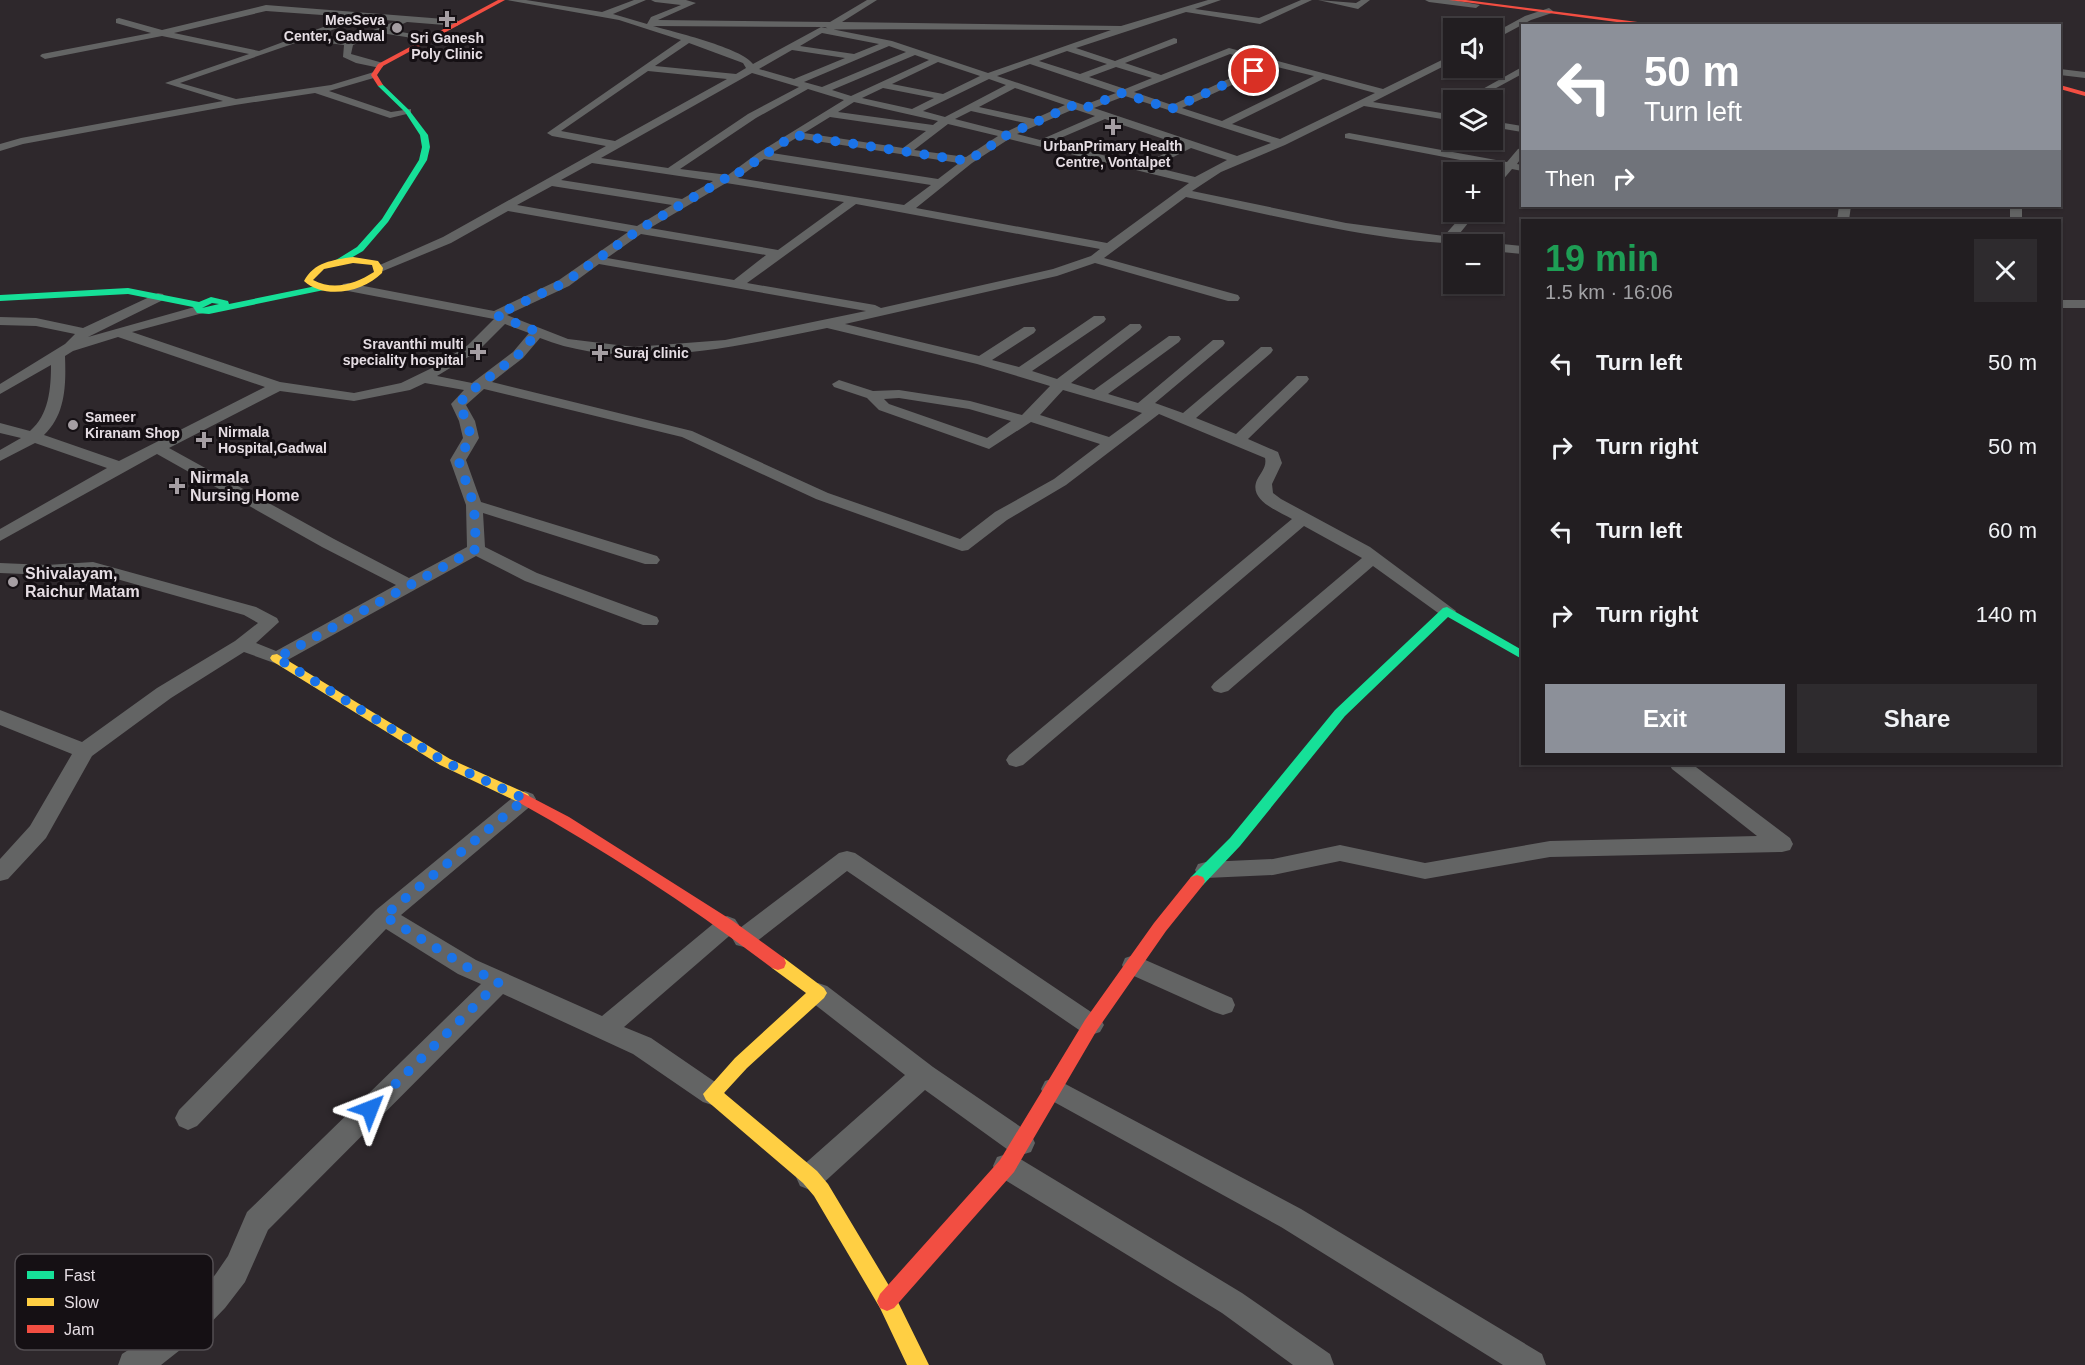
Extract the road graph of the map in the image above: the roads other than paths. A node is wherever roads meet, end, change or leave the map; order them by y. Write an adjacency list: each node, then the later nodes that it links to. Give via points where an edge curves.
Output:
1 (642, 0): 14 (street)
2 (655, 0): 20 (street, via 692,3)
3 (873, 0): 23 (street)
4 (1217, 0): 12 (street)
5 (1308, 0): 12 (street, via 1260,21)
6 (1322, 0): 7 (street, via 1358,6)
7 (1365, 0)
8 (1429, 0): 13 (street)
9 (1452, 0): 13 (main road)
10 (1468, 0): 13 (street)
11 (501, 2): 14 (street); 18 (main road); 128 (main road, via 386,70 388,81 425,119 437,147 378,250)
12 (1185, 10): 22 (street)
13 (1538, 11): 19 (main road); 25 (street)
14 (603, 15): 20 (street)
15 (361, 16): 16 (street); 26 (street, via 266,8); 27 (street)
16 (404, 20): 18 (street); 24 (street)
17 (119, 21): 26 (street)
18 (457, 23): 28 (main road)
19 (1614, 23): 21 (main road)
20 (643, 24): 23 (street); 29 (street)
21 (1638, 24)
22 (1127, 27): 23 (street); 34 (street)
23 (825, 28): 32 (street); 33 (street)
24 (382, 31): 28 (street); 31 (street)
25 (1503, 32)
26 (162, 33): 36 (street); 38 (street)
27 (303, 38): 31 (street); 36 (street)
28 (428, 39): 46 (main road)
29 (687, 40): 37 (street); 45 (street)
30 (1174, 41): 44 (street)
31 (349, 43): 46 (street, via 346,55)
32 (889, 43): 35 (street); 39 (street)
33 (792, 47): 39 (street); 47 (street)
34 (1070, 49): 41 (street); 44 (street)
35 (915, 51): 40 (street); 64 (street)
36 (260, 54): 71 (street, via 170,83)
37 (710, 54): 47 (street, via 746,61); 48 (street)
38 (45, 56)
39 (854, 57): 57 (street)
40 (938, 59): 52 (street); 58 (street)
41 (1032, 62): 52 (street); 55 (street)
42 (1273, 62): 53 (street); 56 (street, via 1229,51); 75 (street)
43 (1443, 62): 65 (street)
44 (1116, 63): 55 (street); 56 (street)
45 (645, 68): 48 (street); 93 (street, via 552,133)
46 (377, 70): 62 (street, via 332,88); 76 (main road, via 377,82)
47 (752, 70): 54 (street); 57 (street)
48 (684, 71): 54 (street)
49 (1521, 71): 63 (street)
50 (2061, 72): 51 (street)
51 (2085, 75)
52 (988, 76): 59 (street); 68 (street)
53 (1322, 76): 65 (street); 84 (street)
54 (738, 77): 93 (street)
55 (1080, 78): 66 (street)
56 (1161, 78): 66 (street)
57 (796, 82): 60 (street)
58 (882, 85): 68 (street); 69 (street)
59 (1014, 85): 70 (street); 74 (street)
60 (807, 86): 64 (street); 105 (street, via 752,116)
61 (2061, 87): 67 (main road)
62 (315, 90): 71 (street); 76 (street, via 390,115)
63 (1486, 90)
64 (822, 91): 69 (street)
65 (1383, 92): 72 (street)
66 (1122, 93): 73 (street); 75 (street)
67 (2085, 94)
68 (943, 97): 77 (street)
69 (852, 99): 77 (street); 78 (street)
70 (1032, 100): 73 (street); 79 (street)
71 (235, 102): 95 (street)
72 (1363, 103): 81 (street); 92 (street)
73 (1079, 107): 80 (street); 83 (street)
74 (969, 108): 79 (street); 82 (street)
75 (1171, 109): 84 (street)
76 (407, 111): 126 (main road, via 424,135 423,159 369,241)
77 (913, 112): 82 (street)
78 (827, 114): 86 (street); 88 (street)
79 (1002, 115): 83 (street)
80 (1103, 116): 91 (street); 94 (street)
81 (1441, 116)
82 (946, 120): 86 (street); 89 (street)
83 (1033, 122): 89 (street)
84 (1221, 125): 92 (street)
85 (1503, 126): 87 (street)
86 (937, 129): 96 (street)
87 (1521, 129)
88 (794, 135): 96 (street); 98 (street)
89 (1007, 135): 91 (street); 101 (street)
90 (1349, 136): 102 (street)
91 (1041, 143): 103 (street)
92 (1280, 143): 100 (street)
93 (618, 145): 99 (street)
94 (1189, 145): 100 (street); 103 (street)
95 (0, 148)
96 (906, 151): 101 (street)
97 (1521, 152): 102 (street)
98 (762, 155): 107 (street); 110 (street)
99 (592, 160): 105 (street); 109 (street)
100 (1237, 160): 108 (street)
101 (968, 161): 110 (street)
102 (1510, 165): 104 (street); 106 (street)
103 (1144, 168): 108 (street)
104 (1521, 168)
105 (670, 171): 107 (street)
106 (1503, 173)
107 (727, 179): 112 (street); 113 (street)
108 (1196, 180): 111 (street)
109 (550, 182): 113 (street); 114 (street)
110 (940, 183): 115 (street)
111 (1184, 193): 119 (street, via 1347,227); 120 (street)
112 (853, 201): 115 (street); 123 (street)
113 (683, 203): 117 (street)
114 (507, 207): 117 (street); 128 (street, via 438,244)
115 (906, 210): 120 (street)
116 (1462, 222): 118 (street)
117 (640, 229): 123 (street); 124 (street)
118 (1452, 234)
119 (1443, 242)
120 (1109, 247): 125 (street)
121 (1503, 248): 122 (street)
122 (1521, 250)
123 (777, 253): 129 (street)
124 (597, 260): 129 (street); 141 (street, via 564,283)
125 (1095, 260): 135 (street); 140 (street)
126 (339, 262): 127 (main road); 128 (main road, via 359,261)
127 (315, 270): 131 (main road, via 308,281); 136 (main road)
128 (375, 270): 130 (main road); 132 (street, via 377,285)
129 (736, 285): 140 (street)
130 (348, 287): 131 (main road); 132 (street)
131 (321, 288): 136 (main road)
132 (394, 296): 141 (street)
133 (158, 297): 134 (main road, via 117,291); 139 (main road); 147 (street)
134 (0, 298)
135 (1233, 298)
136 (220, 304): 139 (main road)
137 (2061, 304): 138 (street)
138 (2085, 304)
139 (198, 307): 148 (street)
140 (886, 310): 144 (street)
141 (499, 317): 149 (street); 156 (street, via 473,348)
142 (1100, 319): 155 (street)
143 (0, 321): 147 (street, via 36,322)
144 (826, 324): 149 (street, via 724,344 634,351 565,343); 154 (street)
145 (1135, 327): 158 (street)
146 (1029, 330): 154 (street)
147 (85, 332): 153 (street)
148 (118, 332): 153 (street); 160 (street)
149 (538, 332): 161 (street, via 518,355)
150 (1174, 339): 163 (street)
151 (1218, 343): 165 (street)
152 (1266, 350): 167 (street)
153 (63, 352): 162 (street); 169 (street, via 55,408)
154 (981, 361): 155 (street)
155 (1020, 373): 158 (street)
156 (423, 378): 160 (street, via 405,387 354,397); 161 (street)
157 (1302, 379): 170 (street)
158 (1061, 383): 163 (street); 166 (street)
159 (838, 384): 164 (street)
160 (278, 386): 172 (street)
161 (479, 386): 171 (street, via 687,434 822,496 962,546 1001,516 1060,482); 175 (street, via 458,404 471,438 458,459)
162 (0, 390)
163 (1096, 394): 165 (street)
164 (872, 395): 166 (street, via 899,394); 166 (street, via 884,407 989,444)
165 (1149, 408): 167 (street); 171 (street, via 1125,434)
166 (1027, 418): 171 (street)
167 (1184, 420): 170 (street)
168 (0, 428): 169 (street)
169 (34, 437): 173 (street); 174 (street)
170 (1238, 440): 176 (street, via 1272,455 1275,465 1264,483 1265,494)
171 (1110, 442)
172 (158, 448): 174 (street); 182 (street)
173 (0, 456)
174 (120, 467): 177 (street)
175 (474, 505): 178 (street); 180 (street)
176 (1304, 517): 179 (street); 191 (street)
177 (0, 536)
178 (476, 549): 182 (street); 184 (street, via 531,577)
179 (1373, 557): 183 (street); 188 (street)
180 (651, 560)
181 (0, 568): 185 (street, via 93,567 250,611 270,622)
182 (411, 586): 187 (street)
183 (1446, 611): 186 (main road); 194 (main road, via 1340,713 1235,842)
184 (650, 621)
185 (242, 645): 187 (street); 190 (street, via 164,693)
186 (1521, 654)
187 (277, 658): 193 (main road, via 445,762)
188 (1221, 687)
189 (0, 717): 190 (street)
190 (84, 751): 195 (street, via 38,832)
191 (1016, 760)
192 (1680, 765): 194 (street, via 1782,844 1550,849 1425,871 1340,853 1273,867)
193 (525, 799): 196 (street); 197 (main road)
194 (1206, 870): 198 (main road)
195 (0, 873)
196 (384, 916): 199 (street); 207 (street)
197 (736, 932): 200 (main road); 202 (street, via 847,859); 203 (street)
198 (1134, 965): 201 (street); 202 (main road)
199 (499, 982): 203 (street); 210 (street, via 257,1221 235,1271)
200 (818, 993): 204 (street); 206 (main road)
201 (1223, 1005)
202 (1091, 1025): 205 (main road)
203 (603, 1030): 206 (street, via 642,1046)
204 (924, 1075): 208 (street); 209 (street)
205 (1054, 1089): 208 (main road); 216 (street, via 1291,1218)
206 (712, 1094): 209 (main road)
207 (188, 1118)
208 (1014, 1155): 211 (main road); 215 (street)
209 (810, 1177): 211 (main road)
210 (213, 1297)
211 (887, 1301): 214 (main road)
212 (158, 1350): 213 (street)
213 (133, 1365)
214 (918, 1365)
215 (1319, 1365)
216 (1531, 1365)

